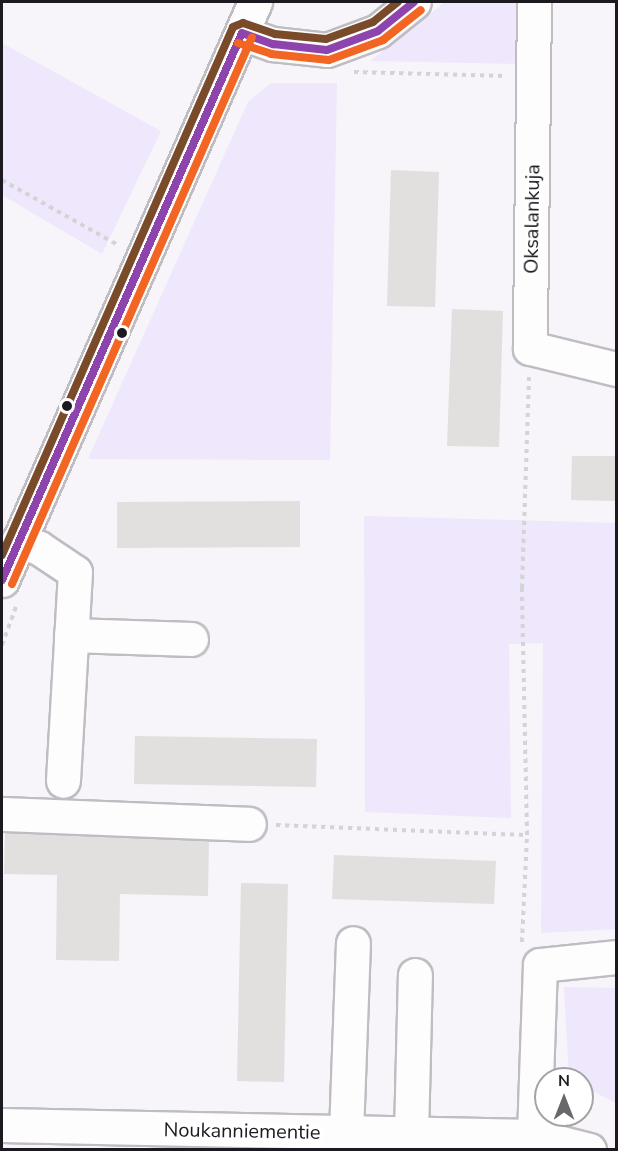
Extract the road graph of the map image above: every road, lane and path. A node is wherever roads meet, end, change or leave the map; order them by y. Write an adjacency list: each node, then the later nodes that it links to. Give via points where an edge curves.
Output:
1 (255, 2): 4 (street)
2 (414, 2): 4 (street, via 378,31 327,50 273,44)
3 (534, 2): 6 (street, Oksalankuja)
4 (242, 33): 11 (street)
5 (346, 72): 6 (path)
6 (533, 76): 9 (street, Oksalankuja)
7 (2, 180): 8 (path)
8 (122, 248)
9 (530, 348): 10 (street); 18 (path, via 522,588)
10 (616, 369)
11 (18, 541): 12 (street); 13 (street, via 39,548 75,572)
12 (2, 576)
13 (71, 635): 14 (street); 15 (street)
14 (191, 639)
15 (63, 781)
16 (2, 814): 17 (street)
17 (249, 824): 18 (path)
18 (527, 836): 19 (path)
19 (526, 883)
20 (353, 943): 27 (street)
21 (616, 957): 25 (street, via 540,965)
22 (415, 975): 24 (street)
23 (2, 1125): 26 (street, Noukanniementie)
24 (411, 1135): 25 (street, Noukanniementie); 27 (street, Noukanniementie)
25 (534, 1136): 28 (street, Noukanniementie)
26 (103, 1139): 27 (street, Noukanniementie)
27 (361, 1139)
28 (589, 1149)

